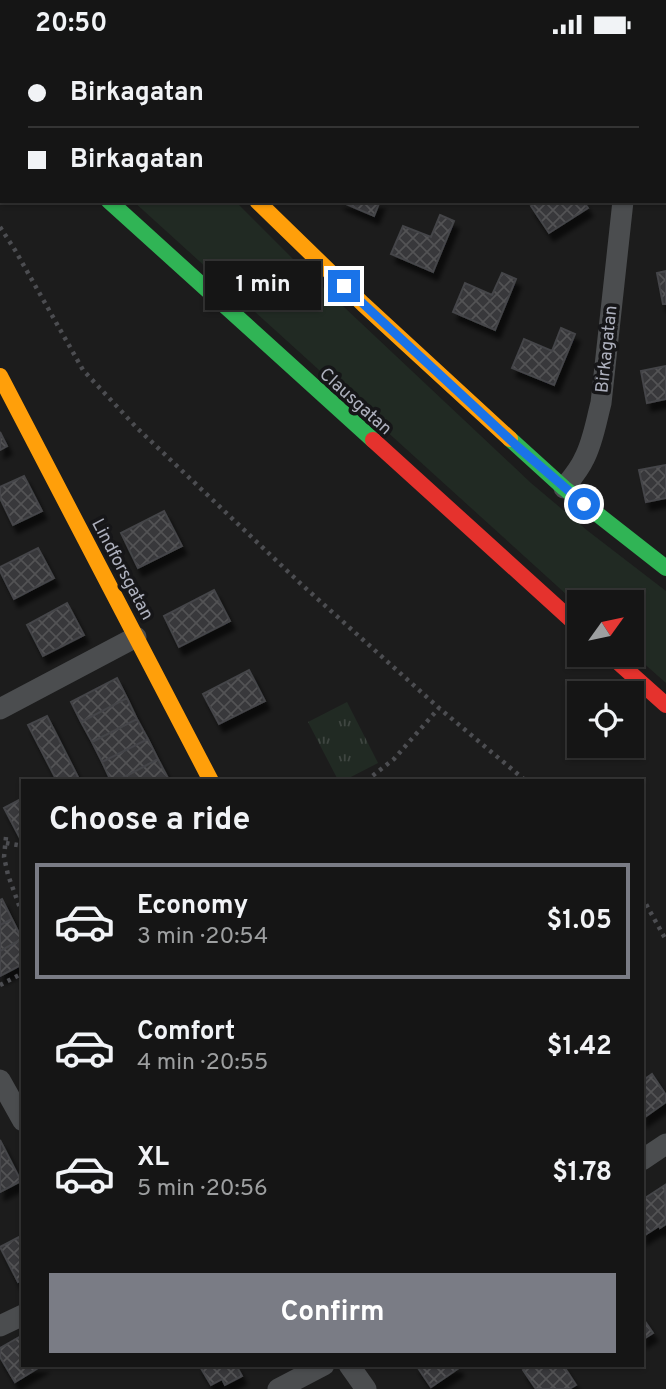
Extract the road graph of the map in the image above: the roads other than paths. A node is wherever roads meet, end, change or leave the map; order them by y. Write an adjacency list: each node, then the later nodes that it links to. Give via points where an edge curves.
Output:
1 (111, 203): 7 (street, Clausgatan)
2 (259, 203): 5 (street)
3 (623, 203): 5 (street, Birkagatan, via 601,403 586,457)
4 (0, 376): 8 (street, Lindforsgatan)
5 (564, 488): 6 (street)
6 (666, 568)
7 (567, 616)
8 (136, 637): 11 (street); 12 (street, Lindforsgatan)
9 (623, 667): 10 (street)
10 (666, 705)
11 (0, 709)
12 (210, 779)
13 (0, 1080): 14 (street)
14 (21, 1117)
15 (666, 1144): 16 (street)
16 (644, 1159)
17 (21, 1316): 18 (street)
18 (0, 1326)
19 (320, 1367): 21 (street)
20 (350, 1367): 22 (street)
21 (278, 1389)
22 (366, 1389)

